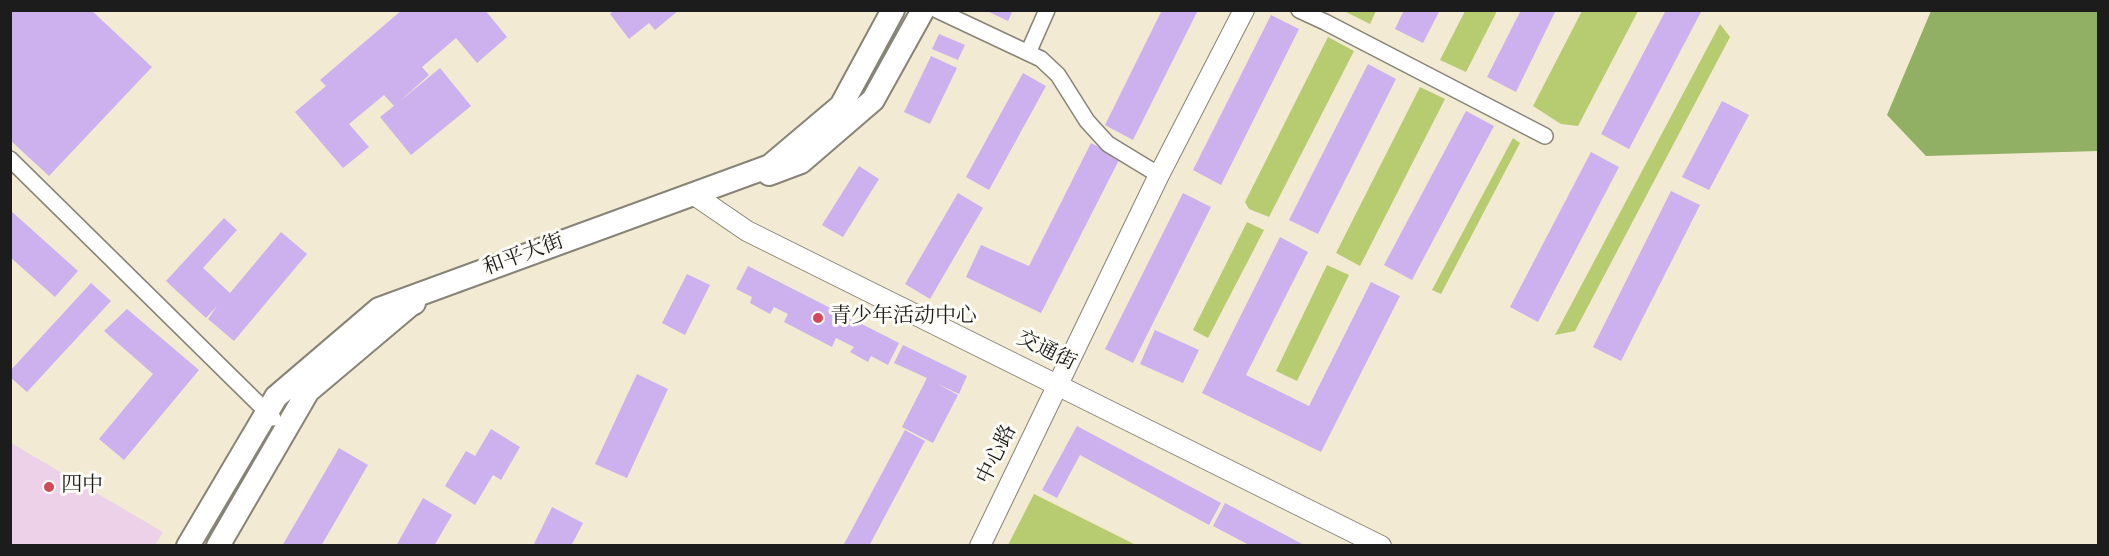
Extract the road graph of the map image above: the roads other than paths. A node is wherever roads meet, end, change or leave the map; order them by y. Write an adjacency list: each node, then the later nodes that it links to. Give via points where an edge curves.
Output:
1 (893, 10): 11 (main road, 和平大街, via 840,106 770,166)
2 (923, 10): 11 (main road, 和平大街, via 873,100 801,162)
3 (937, 10): 7 (street)
4 (1047, 10): 7 (street)
5 (1244, 10): 10 (street, 中心路)
6 (1299, 10): 8 (street)
7 (1028, 53): 10 (street, via 1058,75 1087,121 1108,144)
8 (1545, 136)
9 (10, 159): 13 (street)
10 (1159, 175): 12 (street, 中心路)
11 (696, 197): 12 (street, 交通街, via 747,231); 13 (main road, 和平大街, via 379,309 276,397); 14 (main road, 和平大街, via 410,305 308,392)
12 (1059, 385): 15 (street, 交通街); 18 (street, 中心路)
13 (266, 412): 14 (street); 16 (main road, 和平大街)
14 (286, 429): 17 (main road, 和平大街)
15 (1375, 544)
16 (188, 546)
17 (218, 546)
18 (980, 546)

